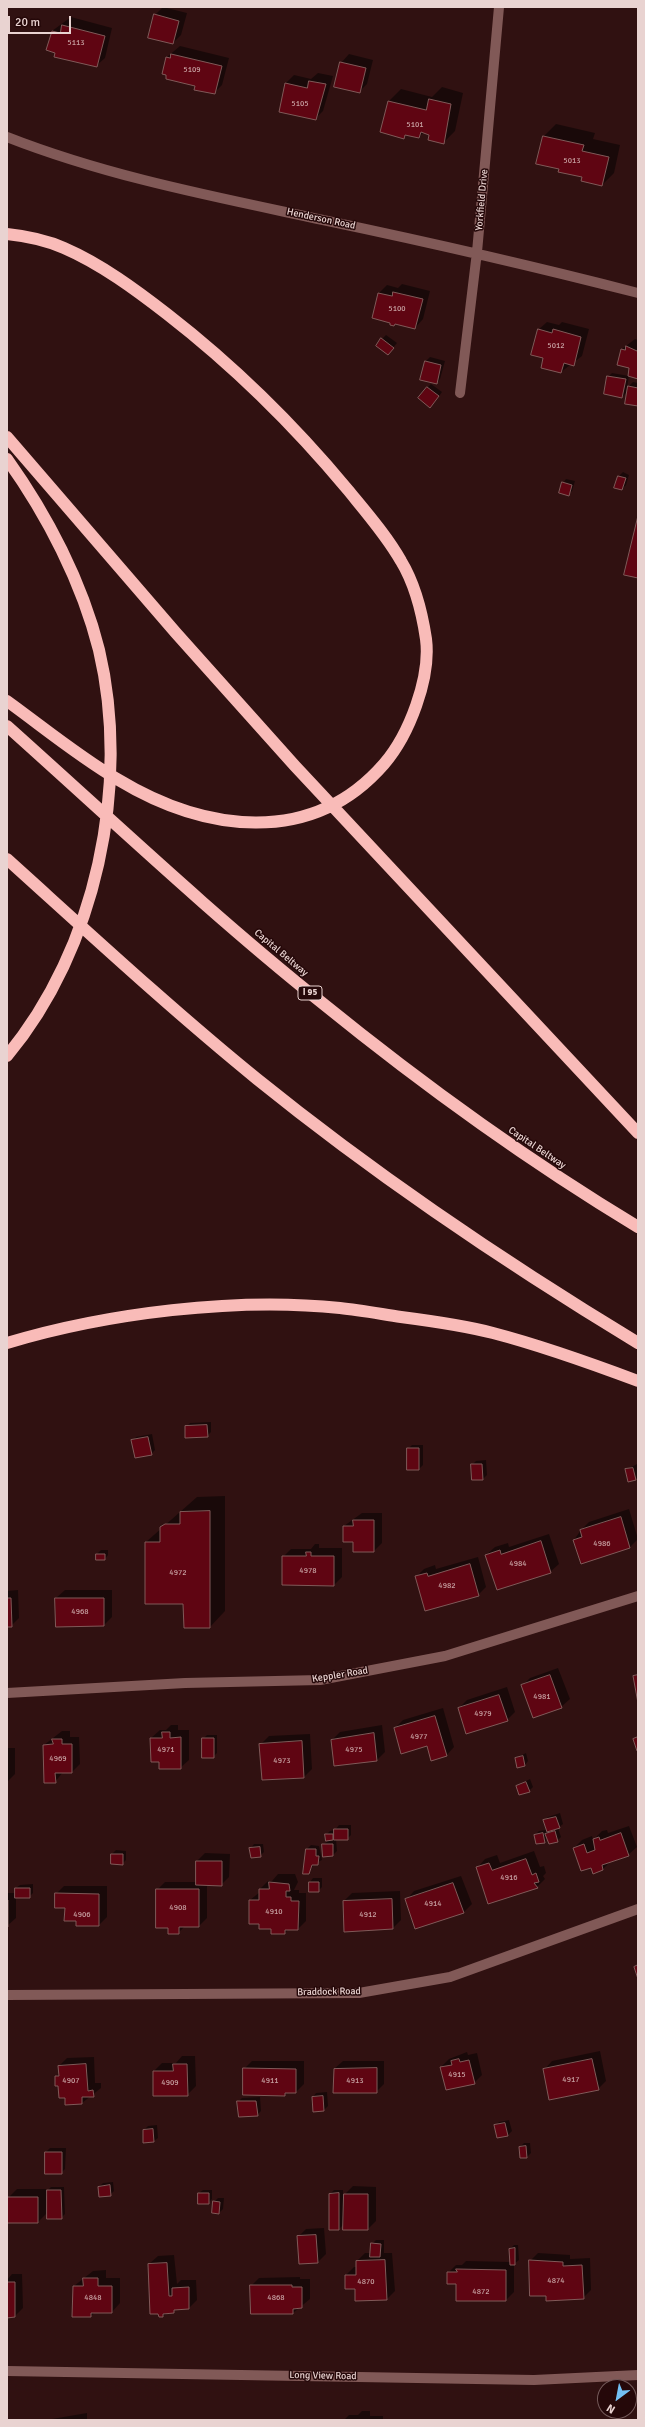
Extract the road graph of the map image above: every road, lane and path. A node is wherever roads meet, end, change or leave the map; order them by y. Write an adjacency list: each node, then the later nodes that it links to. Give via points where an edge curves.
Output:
1 (499, 7): 4 (street, Yorkfield Drive)
2 (7, 137): 4 (street, Henderson Road, via 53,155 148,182)
3 (7, 234): 9 (highway, via 28,237 64,248 98,266 144,296 204,343 258,393 316,452 367,513 401,560 414,587 426,642 424,672 417,701 408,728 392,754 375,774 350,795 315,814 282,822 244,823 208,818 175,808 116,779)
4 (477, 252): 5 (street, Henderson Road); 6 (street, Yorkfield Drive)
5 (638, 292)
6 (460, 393)
7 (7, 437): 15 (highway, via 295,766)
8 (7, 459): 14 (highway, via 55,537 80,592 98,650 108,708 110,759 108,806 100,858 89,900 68,955 45,1000)
9 (7, 701)
10 (7, 726): 16 (highway, Capital Beltway / I 95, via 319,1001 415,1076 517,1149)
11 (7, 859): 13 (highway)
12 (7, 866): 13 (highway)
13 (108, 950): 18 (highway, via 257,1079 358,1156 467,1235 569,1302)
14 (7, 1056)
15 (638, 1133)
16 (638, 1227)
17 (7, 1343): 19 (highway, via 90,1321 174,1310 259,1305 339,1308 492,1332 561,1353)
18 (638, 1343)
19 (638, 1381)
20 (638, 1596): 21 (street, Keppler Road, via 445,1656 320,1680 185,1683)
21 (7, 1693)
22 (638, 1909): 23 (street, Braddock Road, via 450,1977 360,1993)
23 (7, 1995)
24 (7, 2372): 25 (street, Long View Road, via 534,2380)
25 (638, 2375)

